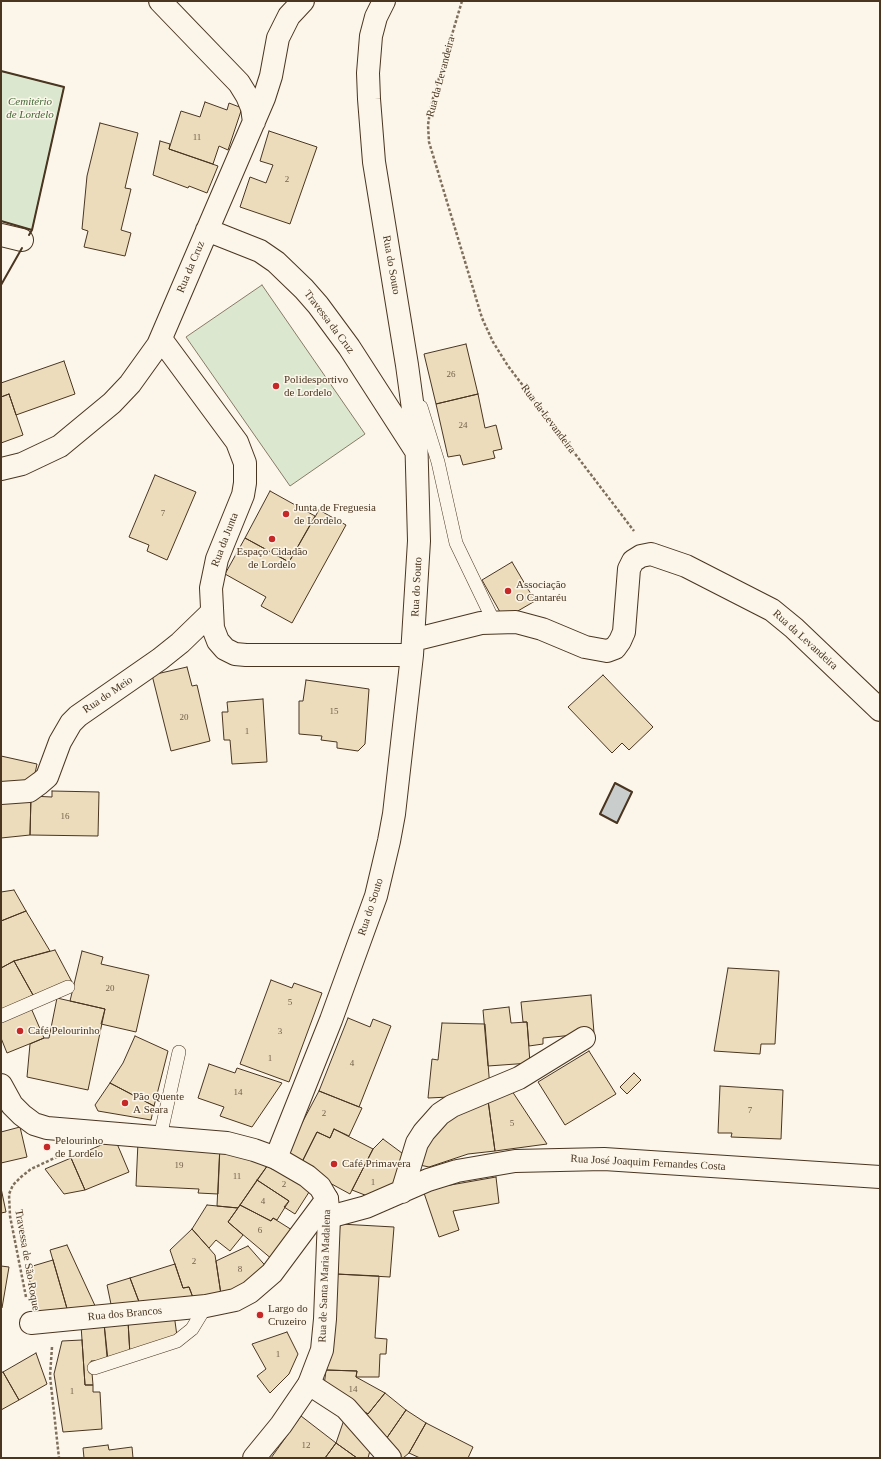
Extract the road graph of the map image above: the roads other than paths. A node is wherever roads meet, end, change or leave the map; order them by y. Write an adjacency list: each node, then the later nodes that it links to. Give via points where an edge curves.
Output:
1 (160, 1): 4 (street, via 239,83 252,108)
2 (303, 1): 4 (street, Rua da Cruz, via 289,16 278,38 268,86)
3 (377, 4): 9 (street, Rua do Souto, via 369,53 370,128)
4 (254, 122): 5 (street, Rua da Cruz)
5 (207, 230): 8 (street, Rua da Cruz); 10 (street, Travessa da Cruz, via 260,251 276,262 304,289 349,347)
6 (1, 235): 7 (street)
7 (22, 240)
8 (161, 339): 11 (street, Rua da Cruz, via 130,384 112,403 60,446 22,464); 13 (street, Rua da Junta, via 237,442 245,463 243,495 213,573 210,588)
9 (408, 365): 10 (street, Rua do Souto); 14 (lane, via 438,462 456,542)
10 (417, 452): 15 (street, Rua do Souto, via 419,540)
11 (1, 469)
12 (651, 554): 14 (street, Rua da Junta, via 633,561 629,569 624,632 614,648 607,651 597,650 526,624); 16 (street, Rua da Levandeira, via 686,566 772,610)
13 (211, 613): 15 (street, Rua da Junta, via 218,641 225,649 235,654 261,655); 17 (street, Rua do Meio, via 160,659 78,716 60,742 46,777 40,783 29,791)
14 (494, 622): 15 (street, Rua da Junta)
15 (413, 647): 24 (street, Rua do Souto, via 394,814 376,896 331,1020)
16 (880, 710)
17 (1, 793)
18 (68, 987): 19 (lane)
19 (1, 1016)
20 (584, 1038): 26 (street, via 519,1078 452,1106 440,1114 417,1143)
21 (179, 1052): 23 (lane)
22 (1, 1085): 23 (street, Rua de Santa Maria Madalena, via 12,1105 34,1124 47,1128)
23 (160, 1137): 24 (street, Rua de Santa Maria Madalena, via 227,1143)
24 (276, 1158): 27 (street, Rua de Santa Maria Madalena, via 315,1182 320,1187)
25 (880, 1177): 26 (street, Rua José Joaquim Fernandes Costa, via 604,1159 562,1159 515,1161 473,1167 428,1180)
26 (402, 1192): 27 (street, Rua José Joaquim Fernandes Costa, via 366,1207)
27 (328, 1208): 28 (street, via 265,1280 243,1296); 31 (street, Rua de Santa Maria Madalena, via 322,1350)
28 (213, 1305): 29 (street, Rua dos Brancos); 30 (lane, via 192,1329 177,1341)
29 (31, 1323)
30 (94, 1368)
31 (309, 1384): 32 (street, Rua de Santa Maria Madalena); 33 (street, via 346,1408)
32 (254, 1458)
33 (390, 1458)

